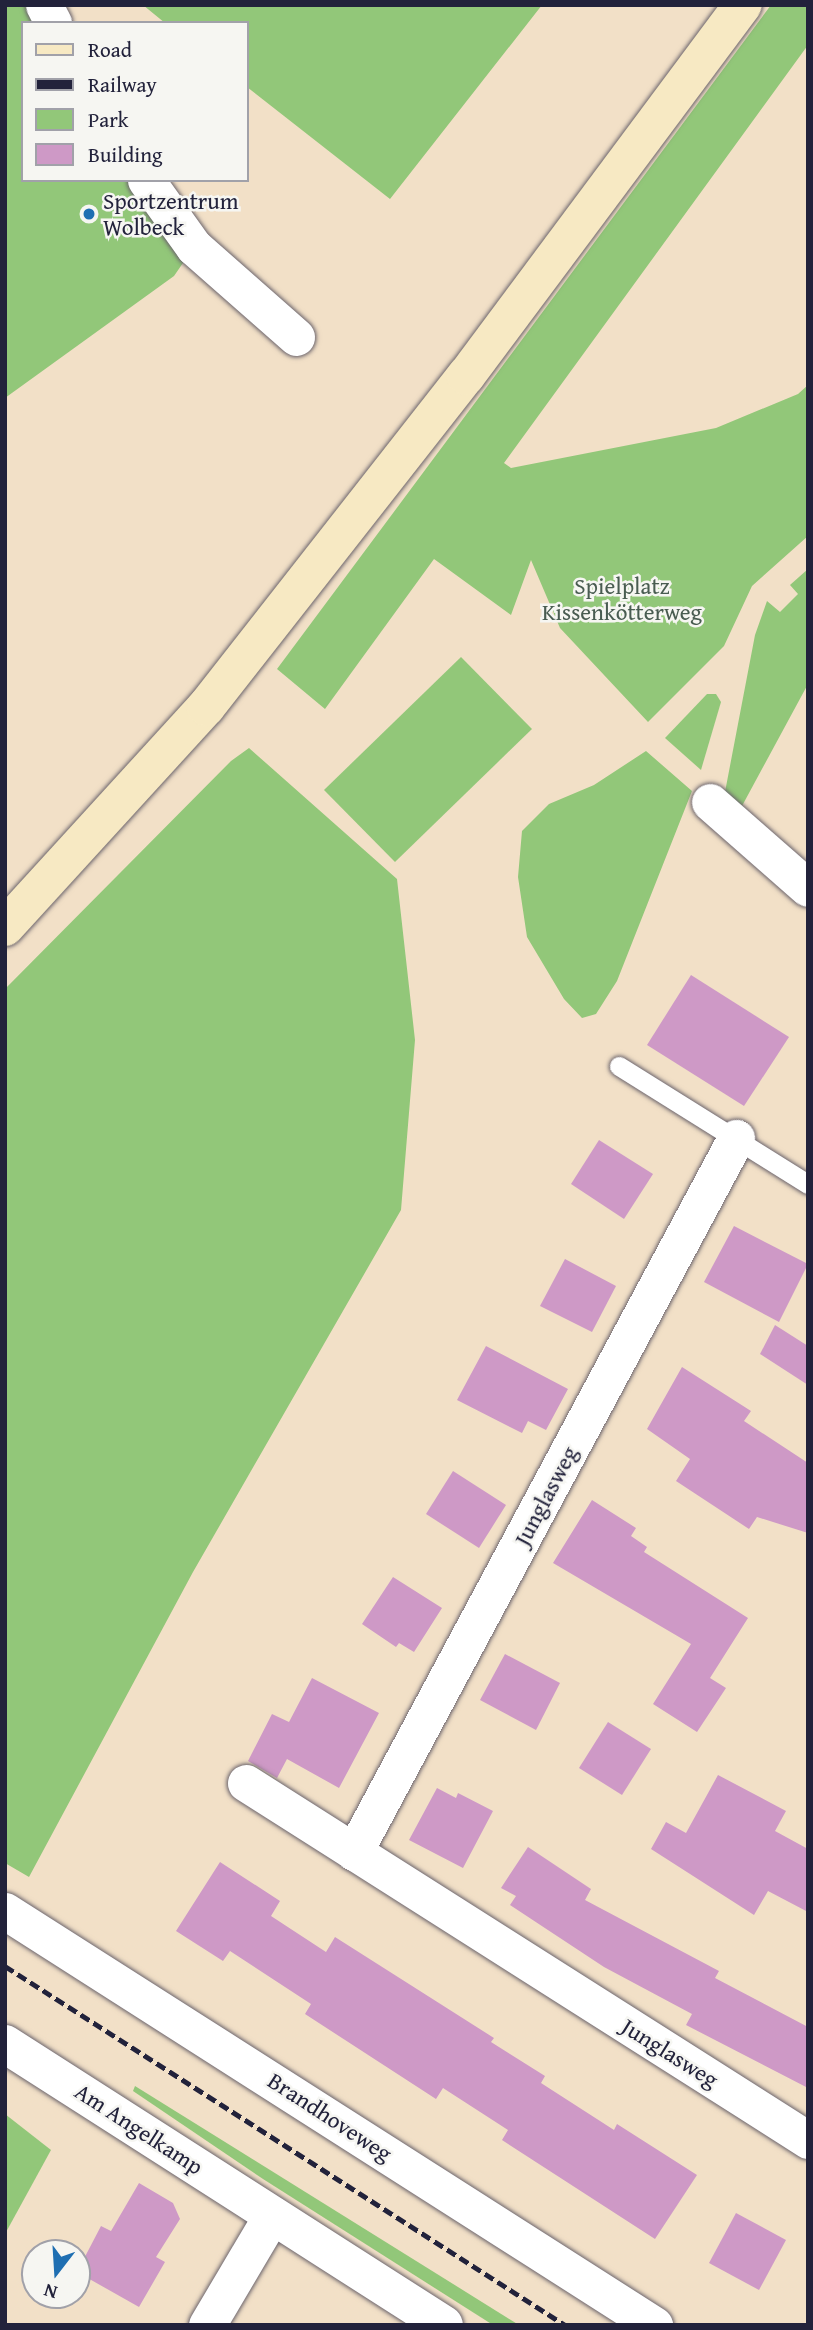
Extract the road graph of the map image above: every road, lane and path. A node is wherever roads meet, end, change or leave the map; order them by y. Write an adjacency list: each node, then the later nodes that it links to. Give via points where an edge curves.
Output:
1 (44, 5): 3 (street)
2 (743, 5): 8 (main road, via 466,376 206,707)
3 (52, 21)
4 (147, 182): 5 (street, via 194,247)
5 (296, 337)
6 (710, 802): 7 (street)
7 (808, 888)
8 (5, 927)
9 (619, 1066): 10 (lane)
10 (736, 1138): 11 (lane); 13 (street, Junglasweg)
11 (808, 1184)
12 (246, 1783): 13 (street, Junglasweg)
13 (354, 1852): 16 (street, Junglasweg)
14 (5, 1910): 20 (street, Brandhoveweg)
15 (5, 2044): 17 (street, Am Angelkamp)
16 (808, 2140)
17 (272, 2215): 18 (street); 19 (street, Am Angelkamp)
18 (207, 2325)
19 (444, 2325)
20 (654, 2325)

